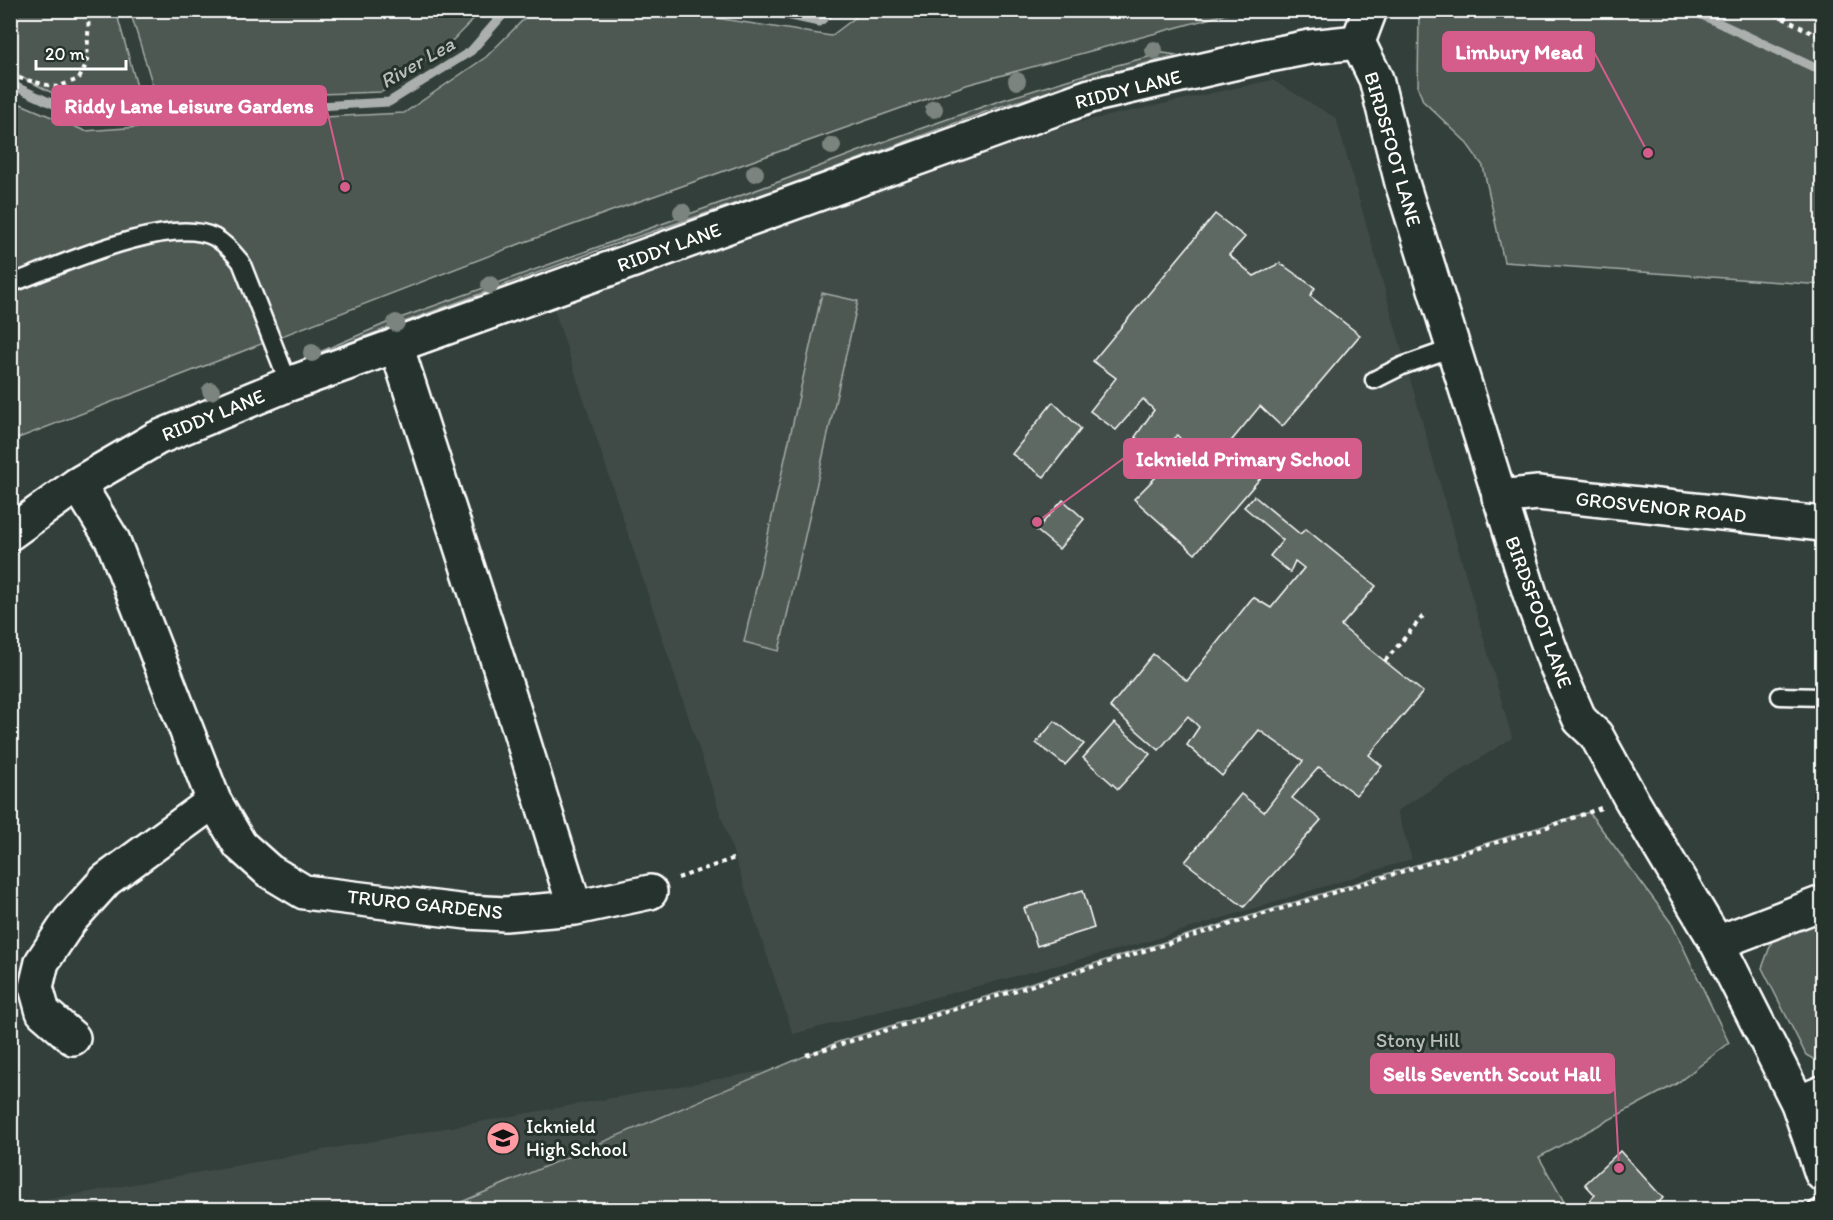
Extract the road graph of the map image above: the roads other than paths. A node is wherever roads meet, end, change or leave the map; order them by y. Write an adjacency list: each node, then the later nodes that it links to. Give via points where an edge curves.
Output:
1 (1370, 10): 2 (street)
2 (1358, 42): 4 (street, RIDDY LANE, via 1264,56 1090,96); 5 (street, BIRDSFOOT LANE, via 1376,80 1402,183)
3 (10, 284): 7 (lane, via 126,240 192,231 214,237 241,262)
4 (396, 345): 7 (street, RIDDY LANE); 17 (street)
5 (1453, 348): 6 (lane); 9 (street, BIRDSFOOT LANE)
6 (1374, 380)
7 (289, 384): 8 (street, RIDDY LANE, via 157,438)
8 (78, 484): 11 (street, RIDDY LANE); 14 (street, TRURO GARDENS, via 113,541)
9 (1499, 497): 10 (street, GROSVENOR ROAD, via 1538,493); 18 (street, BIRDSFOOT LANE, via 1556,665 1580,720 1596,735)
10 (1822, 524)
11 (10, 533)
12 (1780, 696): 13 (lane)
13 (1822, 697)
14 (214, 801): 17 (street, TRURO GARDENS, via 240,844 269,871 304,892 467,912 505,914); 19 (street, via 106,880 70,920 42,962 36,987 43,1012)
15 (650, 892): 17 (street, TRURO GARDENS)
16 (1822, 903): 18 (street)
17 (575, 908)
18 (1717, 943): 20 (street, BIRDSFOOT LANE)
19 (73, 1038)
20 (1810, 1098): 21 (street, BIRDSFOOT LANE)
21 (1822, 1174)
22 (1822, 1207): 23 (lane)
23 (1815, 1209)

